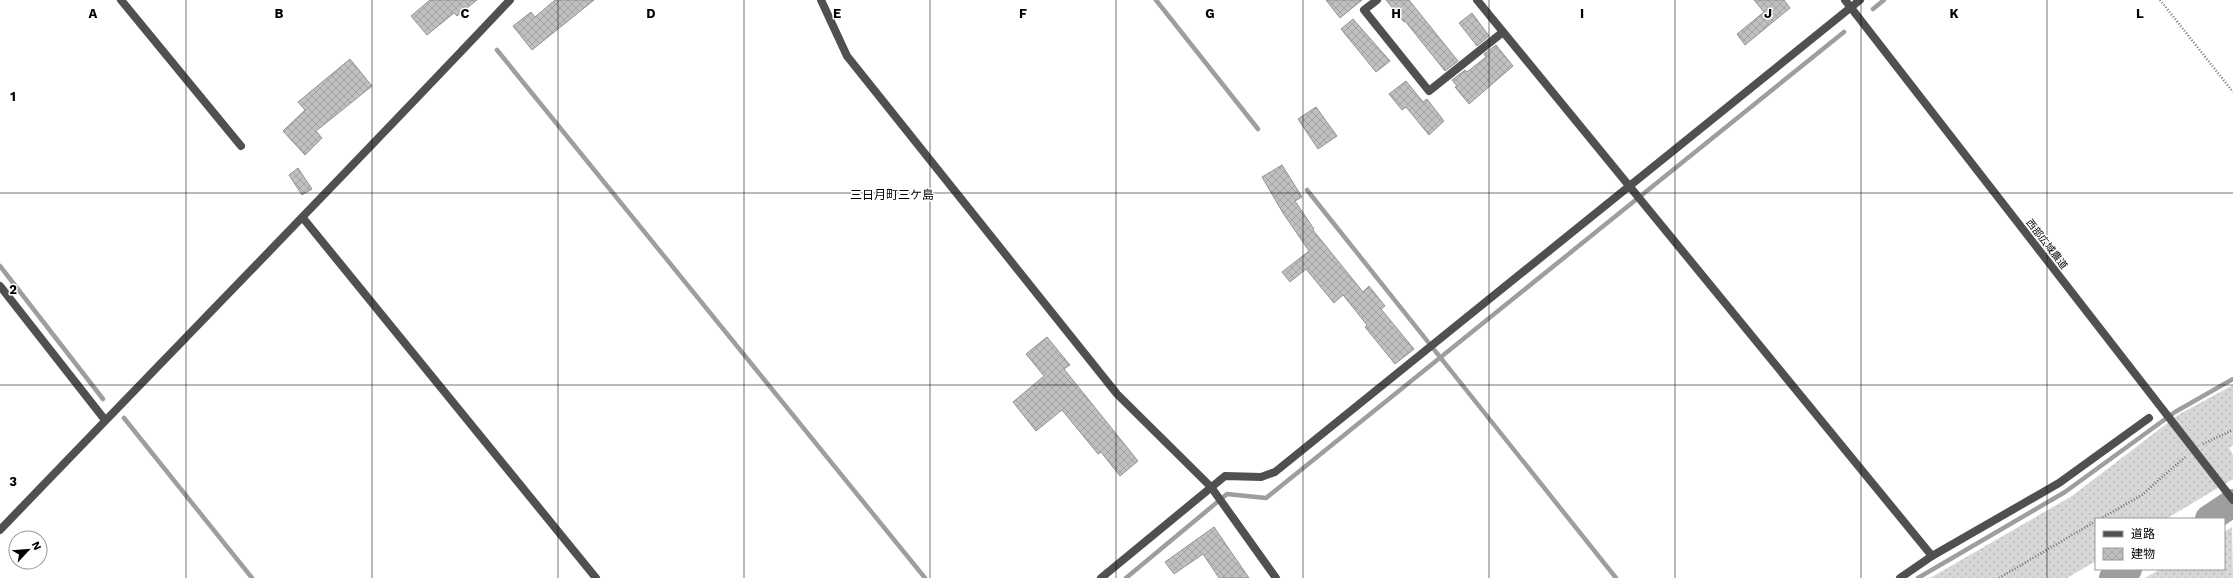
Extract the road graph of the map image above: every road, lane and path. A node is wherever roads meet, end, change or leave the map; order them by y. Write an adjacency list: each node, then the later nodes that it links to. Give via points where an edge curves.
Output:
1 (122, 0): 12 (street)
2 (510, 0): 14 (street)
3 (821, 0): 20 (street, via 844,50 857,68 1117,394)
4 (1377, 0): 10 (street, via 1364,10 1429,91)
5 (1477, 0): 10 (street)
6 (1845, 0): 9 (street, 西部広域農道)
7 (1860, 0): 9 (street)
8 (2160, 0): 11 (path)
9 (1851, 7): 13 (street); 19 (street, 西部広域農道)
10 (1503, 32): 13 (street)
11 (2233, 92)
12 (240, 146)
13 (1629, 186): 20 (street, via 1275,472 1261,477 1226,476); 25 (street)
14 (304, 218): 17 (street); 26 (street)
15 (0, 286): 17 (street)
16 (2150, 418): 25 (street, via 2059,483)
17 (105, 420): 24 (street)
18 (2233, 430): 19 (path)
19 (2193, 449): 21 (street, 西部広域農道); 22 (path, via 2142,495)
20 (1210, 487): 27 (street); 28 (street)
21 (2233, 500)
22 (2102, 518)
23 (2095, 522): 30 (path)
24 (0, 530)
25 (1932, 556): 29 (street)
26 (596, 578)
27 (1101, 578)
28 (1276, 578)
29 (1900, 578)
30 (1999, 578)

